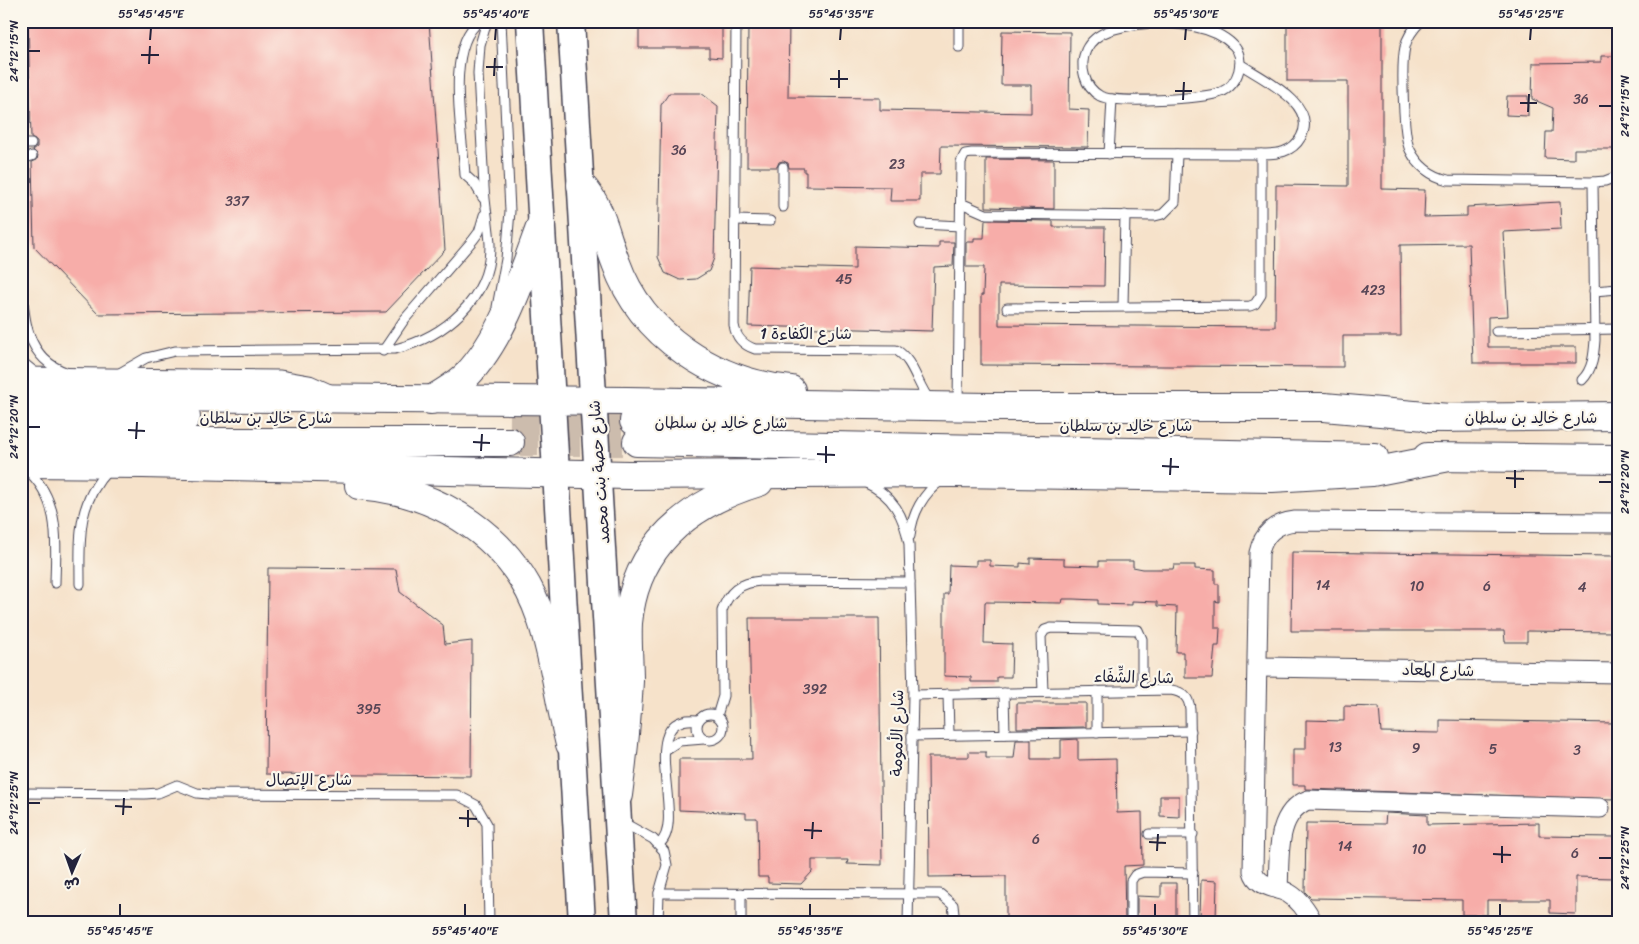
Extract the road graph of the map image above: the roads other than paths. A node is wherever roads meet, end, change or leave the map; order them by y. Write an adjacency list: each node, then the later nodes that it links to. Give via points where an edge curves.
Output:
1 (480, 21): 23 (lane, via 465,38 458,71 465,175 474,183)
2 (487, 21): 23 (lane, via 478,61)
3 (501, 21): 40 (lane, via 510,211 506,259)
4 (530, 21): 30 (main road)
5 (571, 21): 22 (main road, شارع حصة بنت محمد)
6 (736, 21): 27 (lane, شارع الكَفاءة 1)
7 (959, 21): 9 (lane)
8 (1421, 21): 21 (lane, via 1405,48 1405,130 1410,150 1421,166 1448,180)
9 (959, 47)
10 (1240, 64): 11 (lane, via 1235,81 1222,92 1170,98); 11 (lane, via 1236,47 1228,40 1199,28 1150,23 1110,31 1088,46 1083,71 1089,86 1102,97); 16 (lane, via 1294,100 1304,115 1305,125 1298,142 1282,153)
11 (1112, 99): 14 (lane)
12 (21, 144): 13 (lane)
13 (31, 144)
14 (1109, 154): 15 (lane); 24 (lane, via 968,153 961,162)
15 (1177, 154): 16 (lane); 26 (lane, via 1177,194 1170,209 1155,216)
16 (1261, 154): 35 (lane, via 1259,300 1250,306)
17 (32, 156): 18 (lane)
18 (21, 159)
19 (783, 167): 25 (lane)
20 (1618, 176): 21 (lane)
21 (1593, 182): 34 (lane)
22 (581, 185): 52 (main road, شارع حصة بنت محمد); 53 (main road, via 600,212 624,282 644,314 671,342 702,363 748,382 821,394)
23 (485, 203): 41 (lane, via 479,232 409,314); 41 (lane, via 490,245 481,284 474,297 455,320 434,334 409,346)
24 (961, 203): 26 (lane, via 986,214); 31 (lane)
25 (783, 207)
26 (1125, 215): 35 (lane)
27 (736, 220): 28 (lane); 54 (lane, شارع الكَفاءة 1, via 734,325 741,342 755,349 896,350 907,359 920,387)
28 (770, 221)
29 (920, 224): 31 (lane)
30 (541, 225): 40 (main road, via 518,287); 51 (main road)
31 (961, 226): 54 (lane)
32 (21, 264): 45 (lane, via 25,325 34,348 52,366)
33 (1618, 289): 34 (lane)
34 (1594, 291): 37 (lane)
35 (1123, 306): 36 (lane)
36 (1007, 308)
37 (1595, 329): 38 (lane); 39 (lane); 47 (lane, via 1592,363)
38 (1618, 329)
39 (1496, 331)
40 (492, 338): 50 (main road, via 473,368)
41 (383, 350): 46 (lane, via 175,351 146,358)
42 (21, 361): 44 (lane, via 32,371)
43 (21, 377): 44 (street)
44 (47, 377): 45 (street)
45 (82, 378): 46 (street)
46 (112, 378): 49 (street, via 289,381 309,385)
47 (1582, 380)
48 (21, 396): 49 (main road)
49 (338, 400): 50 (main road)
50 (431, 400): 51 (main road)
51 (551, 402): 52 (main road); 65 (main road)
52 (594, 402): 53 (main road); 66 (main road, شارع حصة بنت محمد)
53 (858, 404): 54 (main road)
54 (946, 406): 57 (main road, via 1324,407)
55 (21, 416): 58 (main road, شارع خالِد بن سلطان, via 510,431)
56 (1618, 416): 57 (main road, شارع خالِد بن سلطان)
57 (1448, 418): 59 (main road, شارع خالِد بن سلطان, via 1193,425 636,432 1070,452)
58 (21, 442)
59 (1444, 458): 60 (main road, شارع خالِد بن سلطان); 64 (main road, via 1372,472 1305,478)
60 (1618, 459)
61 (114, 463): 62 (main road); 63 (main road); 73 (lane, via 95,486 83,513)
62 (144, 464): 65 (main road); 90 (main road, via 184,471 388,487 429,500 464,519 510,560 532,596 547,636)
63 (21, 465): 72 (lane, via 40,485 54,514)
64 (952, 473): 68 (main road); 70 (lane, شارع الأمومة, via 925,495 916,510)
65 (555, 474): 66 (main road); 90 (main road)
66 (598, 474): 67 (main road); 93 (main road, شارع حصة بنت محمد)
67 (796, 474): 68 (main road); 93 (main road, via 726,492 673,527 650,557 634,592 629,616 627,712)
68 (843, 474): 70 (lane, شارع الأمومة, via 876,487 889,498 901,516)
69 (1618, 522): 74 (street, via 1295,521 1278,525 1265,537 1259,553)
70 (909, 544): 71 (lane, شارع الأمومة)
71 (910, 582): 81 (lane, شارع الأمومة); 82 (lane, via 761,582 740,586 725,601 722,611 723,696)
72 (55, 583)
73 (80, 584)
74 (1258, 667): 75 (street, شارع المعاد); 99 (street, via 1253,871 1260,883)
75 (1618, 673)
76 (1142, 690): 77 (lane, شارع الشِّفَاء); 78 (lane, via 1142,639 1138,630 1051,628 1042,636); 84 (lane, شارع الشِّفَاء, via 1183,693 1190,703)
77 (1097, 691): 78 (lane, شارع الشِّفَاء); 85 (lane)
78 (1043, 692): 79 (lane, شارع الشِّفَاء)
79 (1004, 693): 80 (lane, شارع الشِّفَاء); 86 (lane)
80 (948, 694): 81 (lane, شارع الشِّفَاء); 87 (lane)
81 (913, 695): 88 (lane, شارع الأمومة)
82 (717, 716): 83 (lane, via 707,714); 89 (lane, via 723,724 721,734 713,740)
83 (698, 720): 89 (lane, via 697,730); 91 (lane, via 690,719 674,726 668,733)
84 (1191, 731): 85 (lane); 96 (lane, شارع الشِّفَاء)
85 (1097, 733): 86 (lane)
86 (1005, 734): 87 (lane)
87 (949, 735): 88 (lane)
88 (912, 736): 102 (lane, شارع الأمومة)
89 (704, 739): 91 (lane, via 679,741)
90 (570, 744): 104 (main road)
91 (665, 750): 97 (lane, via 667,833)
92 (21, 794): 103 (lane, شارع الإتصال, via 145,794 178,784 197,793 208,794 446,794 467,799 483,814 487,824)
93 (619, 808): 97 (lane); 105 (main road, شارع حصة بنت محمد)
94 (1600, 808): 99 (street, via 1308,800 1290,811 1283,825)
95 (1149, 834): 96 (lane)
96 (1193, 834): 98 (lane, شارع الشِّفَاء)
97 (659, 844): 100 (lane, via 667,865)
98 (1193, 873): 110 (lane, via 1143,872 1136,875 1131,881); 111 (lane, شارع الشِّفَاء)
99 (1278, 889): 112 (street, via 1303,905)
100 (659, 893): 101 (lane); 106 (lane)
101 (741, 893): 102 (lane); 107 (lane)
102 (908, 893): 108 (lane, شارع الأمومة); 109 (lane, via 945,896 953,905)
103 (489, 923)
104 (582, 923)
105 (624, 923)
106 (658, 923)
107 (741, 923)
108 (908, 923)
109 (955, 923)
110 (1131, 923)
111 (1193, 923)
112 (1313, 923)

